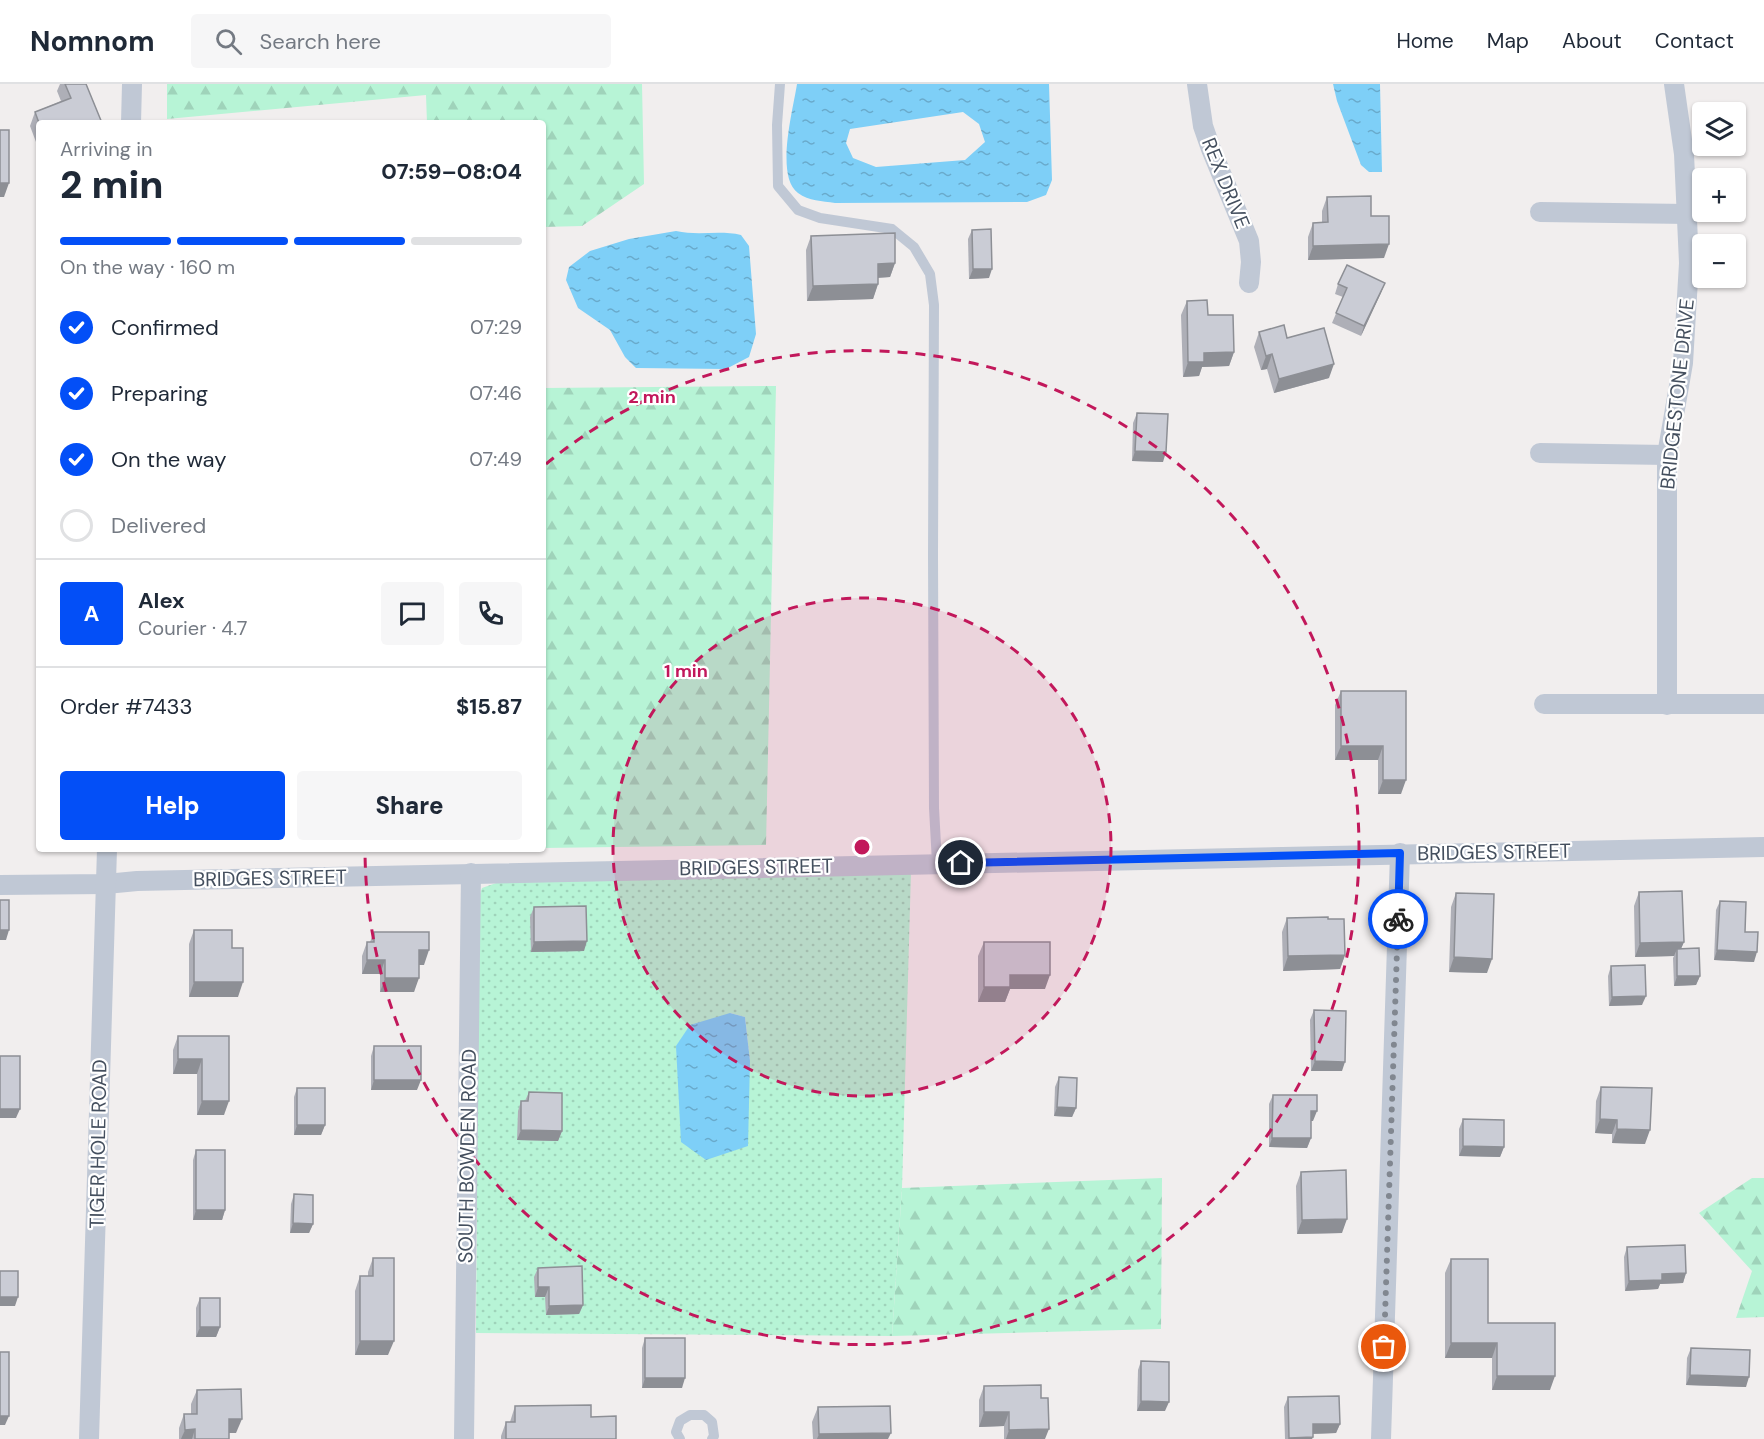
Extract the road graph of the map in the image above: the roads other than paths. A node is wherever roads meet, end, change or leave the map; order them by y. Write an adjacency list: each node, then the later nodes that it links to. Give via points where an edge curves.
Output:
1 (132, 84): 5 (street)
2 (780, 84): 17 (lane, via 776,169 777,186 786,199 798,210 820,218 892,229 914,247 930,274 934,305 934,828)
3 (1197, 84): 8 (street, REX DRIVE, via 1203,126 1249,241)
4 (1674, 84): 7 (street, BRIDGESTONE DRIVE)
5 (131, 120)
6 (1540, 212): 7 (street)
7 (1688, 214): 10 (street, BRIDGESTONE DRIVE, via 1683,363)
8 (1249, 283)
9 (1540, 453): 10 (street)
10 (1666, 455): 13 (street, BRIDGESTONE DRIVE)
11 (1544, 704): 13 (street)
12 (1764, 704): 13 (street)
13 (1667, 705)
14 (1764, 847): 16 (street, BRIDGES STREET)
15 (107, 852): 19 (street, TIGER HOLE ROAD)
16 (1400, 853): 17 (street, BRIDGES STREET); 25 (street)
17 (938, 864): 18 (street, BRIDGES STREET)
18 (471, 873): 19 (street, BRIDGES STREET); 22 (street, SOUTH BOWDEN ROAD)
19 (106, 884): 20 (street, BRIDGES STREET); 21 (street, TIGER HOLE ROAD)
20 (0, 885)
21 (89, 1439)
22 (464, 1439)
23 (680, 1439): 24 (lane, via 676,1432 680,1421 690,1415 704,1415 712,1422)
24 (712, 1439)
25 (1381, 1439)

